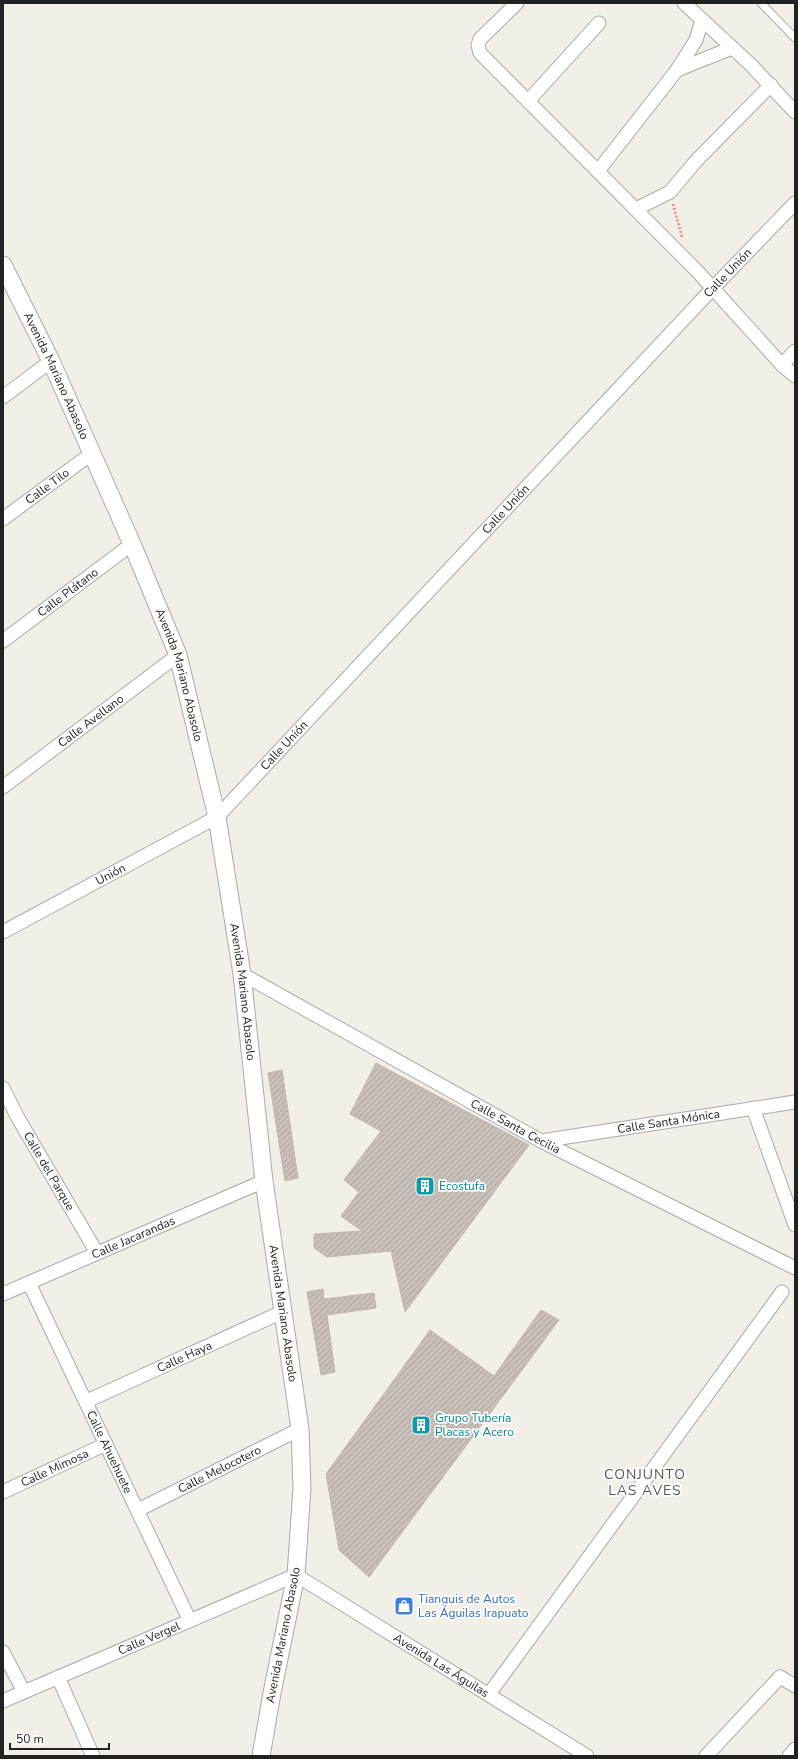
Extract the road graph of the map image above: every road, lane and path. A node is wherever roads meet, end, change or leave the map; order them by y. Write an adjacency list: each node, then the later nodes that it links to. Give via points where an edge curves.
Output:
1 (517, 3): 10 (street, via 480,39 478,45 480,53)
2 (684, 3): 4 (street)
3 (761, 3): 6 (lane)
4 (702, 20): 7 (street); 8 (street, via 696,40)
5 (599, 24): 10 (street)
6 (795, 38)
7 (732, 48): 8 (street); 9 (street)
8 (677, 70): 12 (street)
9 (771, 85): 11 (street); 13 (street, via 696,161)
10 (528, 101): 12 (street)
11 (795, 112)
12 (598, 171): 15 (street)
13 (670, 192): 15 (street); 16 (path)
14 (795, 204): 18 (street, Calle Unión)
15 (636, 209): 18 (street)
16 (684, 242)
17 (4, 270): 20 (street, Avenida Mariano Abasolo)
18 (713, 288): 21 (street); 30 (street, Calle Unión)
19 (795, 351): 21 (street)
20 (51, 361): 23 (street); 24 (street, Avenida Mariano Abasolo)
21 (782, 365): 22 (street)
22 (795, 376)
23 (3, 397)
24 (91, 454): 25 (street, Calle Tilo); 26 (street, Avenida Mariano Abasolo)
25 (3, 519)
26 (132, 544): 27 (street, Calle Plátano); 28 (street, Avenida Mariano Abasolo)
27 (3, 640)
28 (178, 655): 29 (street, Calle Avellano); 30 (street, Avenida Mariano Abasolo)
29 (5, 780)
30 (217, 817): 31 (street, Unión); 32 (street, Avenida Mariano Abasolo)
31 (3, 932)
32 (242, 974): 36 (street, Calle Santa Cecilia); 37 (street, Avenida Mariano Abasolo)
33 (3, 1088): 39 (street, Calle del Parque)
34 (795, 1102): 35 (street, Calle Santa Mónica)
35 (753, 1108): 36 (street, Calle Santa Mónica); 38 (street)
36 (541, 1141): 40 (street, Calle Santa Cecilia)
37 (264, 1181): 39 (street, Calle Jacarandas); 44 (street, Avenida Mariano Abasolo)
38 (795, 1225)
39 (97, 1253): 41 (street, Calle Jacarandas)
40 (795, 1268)
41 (29, 1283): 43 (street, Calle Jacarandas); 45 (street, Calle Ahuehuete)
42 (782, 1292): 56 (street)
43 (3, 1294)
44 (282, 1312): 45 (street, Calle Haya); 46 (street, Avenida Mariano Abasolo)
45 (86, 1402): 47 (street, Calle Ahuehuete)
46 (300, 1429): 49 (street, Calle Melocotero); 50 (street, Avenida Mariano Abasolo, via 302,1488)
47 (106, 1444): 48 (street, Calle Mimosa); 49 (street, Calle Ahuehuete)
48 (3, 1492)
49 (138, 1510): 51 (street, Calle Ahuehuete)
50 (296, 1575): 51 (street, Calle Vergel); 56 (street, Avenida Las Águilas); 60 (street, Avenida Mariano Abasolo)
51 (190, 1621): 53 (street, Calle Vergel)
52 (3, 1652): 55 (street)
53 (58, 1677): 55 (street, Calle Vergel); 59 (street)
54 (795, 1686): 62 (street, via 780,1677)
55 (24, 1692): 57 (street, Calle Vergel)
56 (489, 1694): 61 (street, Avenida Las Águilas)
57 (3, 1701)
58 (795, 1749): 63 (street)
59 (93, 1756)
60 (262, 1756)
61 (587, 1756)
62 (706, 1756)
63 (789, 1756)

